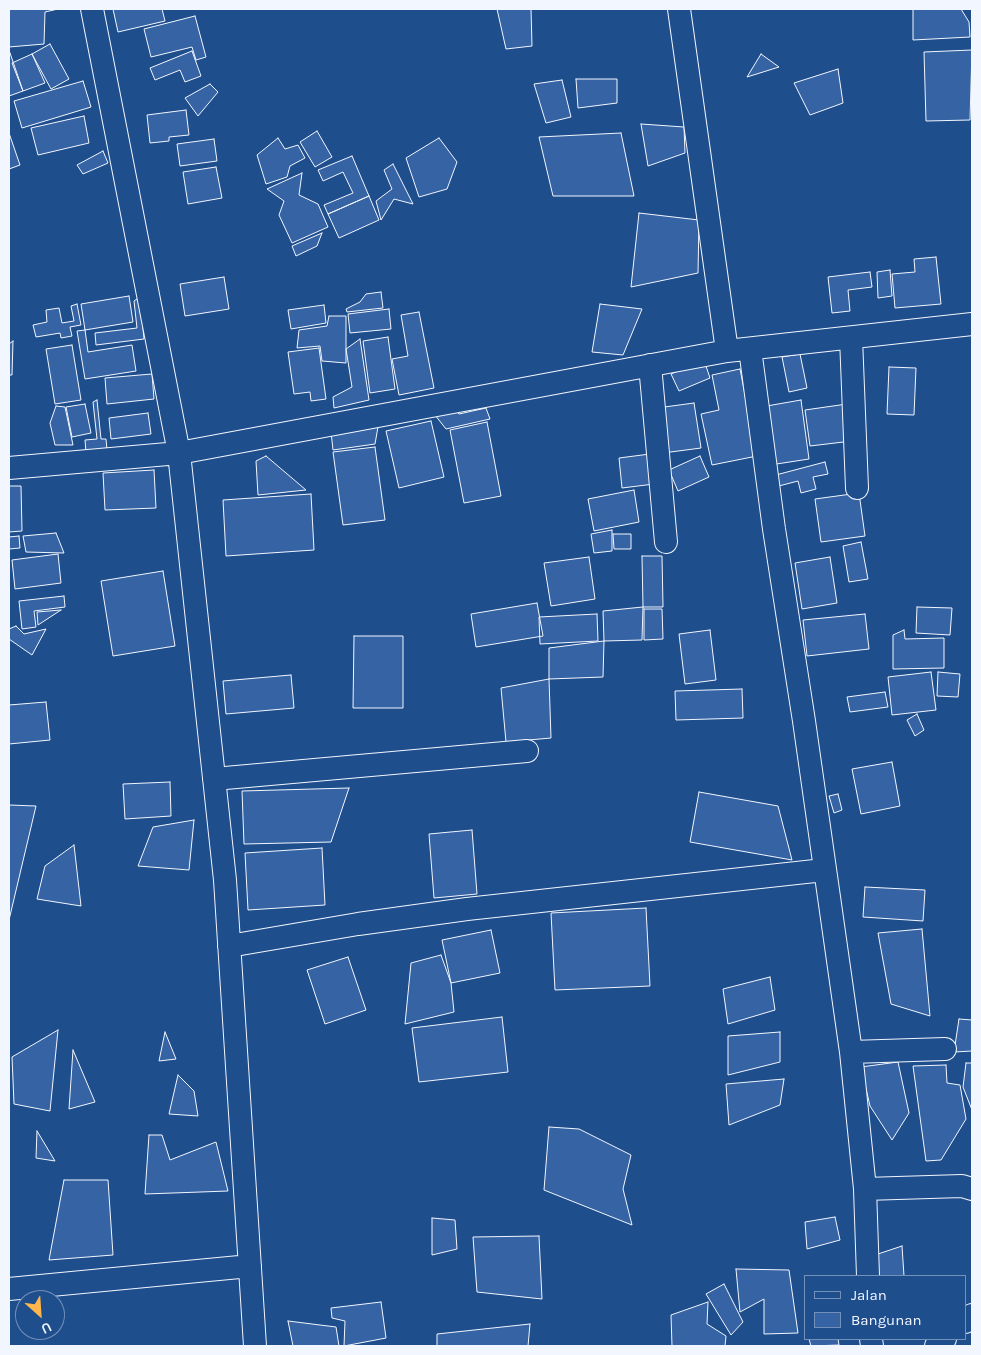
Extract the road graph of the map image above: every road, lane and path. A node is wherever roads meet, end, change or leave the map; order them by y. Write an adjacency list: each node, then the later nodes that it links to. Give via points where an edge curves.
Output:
1 (92, 9): 8 (street)
2 (679, 9): 6 (street)
3 (972, 324): 4 (street)
4 (851, 338): 5 (street); 10 (street)
5 (750, 349): 6 (street); 14 (street)
6 (727, 352): 7 (street)
7 (650, 365): 8 (street); 11 (street)
8 (178, 453): 9 (street); 13 (street)
9 (9, 468)
10 (857, 488)
11 (666, 542)
12 (527, 751): 13 (street)
13 (214, 779): 15 (street)
14 (824, 870): 15 (street, via 467,908); 17 (street)
15 (229, 946): 20 (street)
16 (945, 1049): 17 (street)
17 (851, 1052): 19 (street)
18 (972, 1189): 19 (street, via 962,1186)
19 (865, 1190): 21 (street)
20 (250, 1266): 22 (street); 23 (street)
21 (868, 1275)
22 (9, 1289)
23 (255, 1346)

